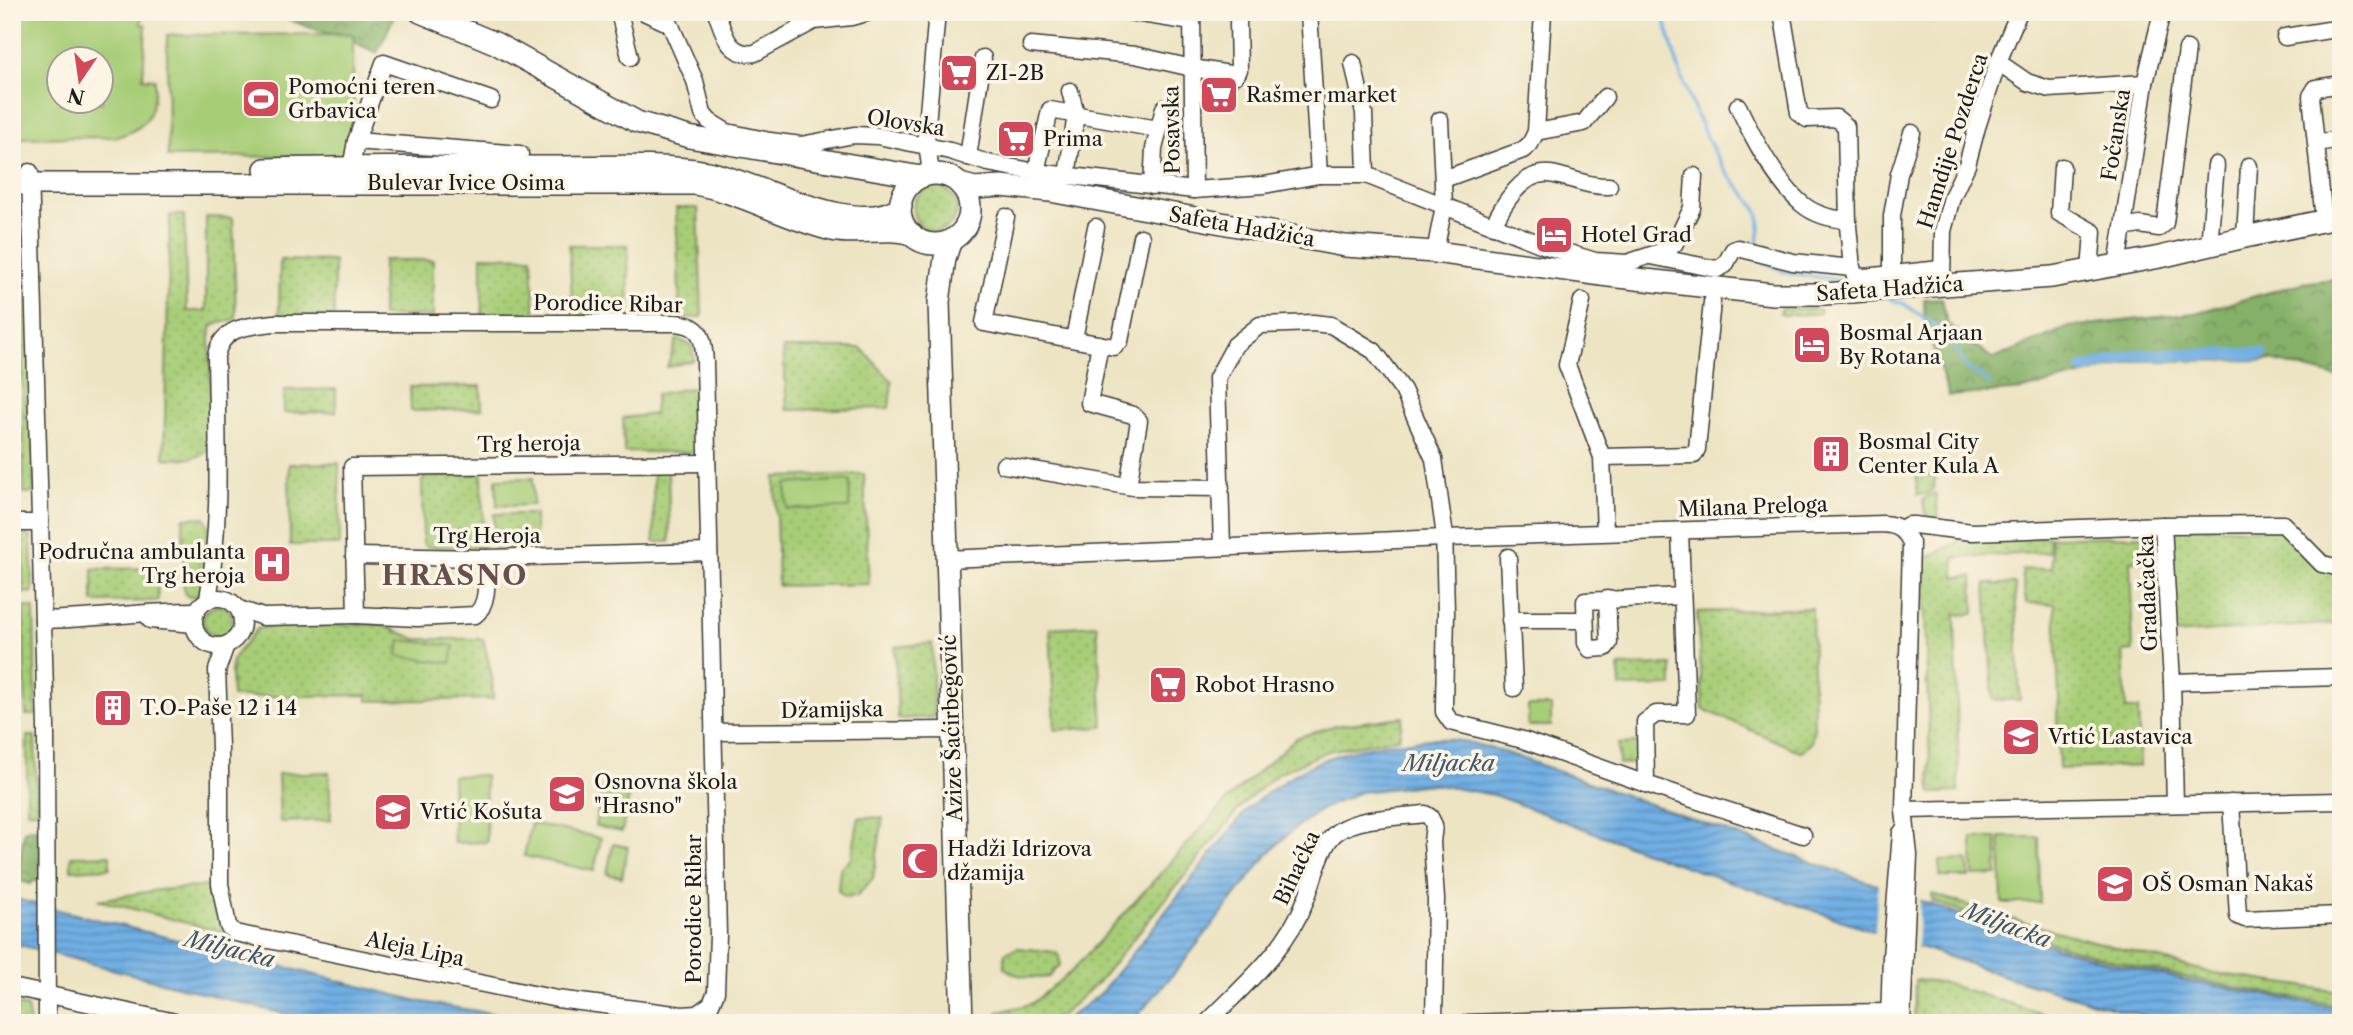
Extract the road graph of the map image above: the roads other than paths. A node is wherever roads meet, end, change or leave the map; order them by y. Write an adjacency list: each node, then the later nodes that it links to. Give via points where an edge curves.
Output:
1 (421, 12): 48 (main road, via 495,43 637,122)
2 (619, 12): 20 (street)
3 (643, 12): 14 (street, Olovska)
4 (716, 12): 5 (street, via 730,47 747,54 814,21)
5 (870, 12)
6 (937, 12): 41 (street)
7 (1129, 12): 13 (street, Posavska)
8 (1309, 12): 50 (street)
9 (1782, 12): 67 (street, via 1799,113 1807,119 1836,118 1846,126)
10 (2019, 12): 22 (street, Hamdije Pozderca)
11 (2162, 12): 25 (street, Fočanska)
12 (1548, 13): 35 (street)
13 (1192, 17): 24 (street, Posavska)
14 (669, 18): 37 (street, Olovska, via 695,80 700,107 717,127 801,145)
15 (1238, 22): 24 (street, Posavska, via 1238,74)
16 (2341, 28): 17 (street)
17 (2285, 37)
18 (1031, 45): 24 (street, via 1135,55)
19 (2187, 49): 70 (street, via 2165,223 2159,228)
20 (630, 57)
21 (983, 58): 43 (street)
22 (1998, 62): 25 (street, via 2027,82 2049,89); 82 (street, Hamdije Pozderca, via 1943,231)
23 (1353, 63): 51 (street, via 1364,113)
24 (1192, 68): 60 (street, Posavska)
25 (2145, 83): 70 (street, Fočanska)
26 (2341, 84): 40 (street, via 2316,88 2311,96)
27 (1070, 91): 32 (street)
28 (1605, 97): 35 (street, via 1584,123)
29 (491, 100): 39 (street, via 386,63)
30 (1738, 106): 67 (street, via 1754,140 1801,204 1832,219)
31 (1164, 108): 34 (street)
32 (1076, 114): 34 (street); 49 (street, via 1048,112); 54 (street)
33 (1440, 120): 56 (street)
34 (1158, 129): 58 (street)
35 (1536, 132): 56 (street, via 1523,150)
36 (1912, 133): 81 (street, via 1892,216)
37 (854, 135): 41 (street, Olovska); 48 (street)
38 (2341, 139): 40 (street)
39 (356, 141): 42 (street); 47 (street)
40 (2316, 143): 66 (street)
41 (927, 146): 43 (street, Olovska); 52 (street)
42 (520, 154)
43 (968, 156): 49 (street, Olovska)
44 (2216, 165): 75 (street)
45 (2249, 166): 73 (street)
46 (2062, 167): 80 (street, via 2059,213 2093,232)
47 (351, 168): 55 (main road, Bulevar Ivice Osima); 62 (main road, Bulevar Ivice Osima, via 682,169 738,180 849,216 884,216)
48 (857, 168): 52 (main road); 62 (main road, via 889,181)
49 (1036, 172): 54 (street, Olovska)
50 (1319, 175): 51 (street, Olovska); 60 (street, Olovska)
51 (1366, 175): 63 (street, Olovska)
52 (926, 176): 57 (main road, via 951,178); 62 (main road, via 913,182)
53 (1694, 176): 77 (street, via 1692,208 1675,243)
54 (1068, 177): 58 (street, Olovska)
55 (21, 178): 71 (main road, Bulevar Ivice Osima, via 694,184 830,229 893,230); 94 (street)
56 (1444, 179): 63 (street)
57 (960, 184): 61 (main road, Safeta Hadžića); 64 (main road, via 967,193)
58 (1152, 186): 60 (street, Olovska)
59 (1609, 186): 68 (street, via 1539,174 1510,198)
60 (1194, 190)
61 (1050, 191): 64 (main road, Safeta Hadžića, via 1009,196); 76 (main road, Safeta Hadžića, via 1327,243)
62 (902, 201): 71 (main road, via 905,225)
63 (1444, 206): 68 (street); 76 (street)
64 (970, 216): 74 (main road, via 965,228)
65 (1006, 217): 86 (street, via 984,323)
66 (2332, 219): 73 (main road, Safeta Hadžića)
67 (1848, 220): 79 (street)
68 (1493, 226): 77 (street, via 1595,261 1627,263)
69 (1096, 228): 86 (street)
70 (2123, 228): 78 (street, Fočanska)
71 (915, 237): 74 (main road, via 929,243); 84 (main road, Azize Šaćirbegović, via 931,263)
72 (1141, 237): 87 (street, via 1120,341 1114,347)
73 (2245, 237): 75 (main road, Safeta Hadžića)
74 (951, 240): 84 (main road, Azize Šaćirbegović)
75 (2209, 246): 78 (main road, Safeta Hadžića)
76 (1435, 252): 82 (main road, Safeta Hadžića, via 1773,294 1825,294)
77 (1651, 256): 79 (street, via 1717,269 1738,248 1793,262)
78 (2117, 266): 80 (main road, Safeta Hadžića)
79 (1852, 268): 81 (street, via 1855,276)
80 (2091, 271): 82 (main road, Safeta Hadžića, via 2014,282)
81 (1892, 275): 82 (street)
82 (1942, 277)
83 (1582, 301): 88 (street, via 1567,358 1568,371)
84 (939, 302): 105 (main road, Azize Šaćirbegović)
85 (1712, 302): 88 (street, via 1694,455)
86 (1074, 339): 87 (street)
87 (1100, 344): 91 (street, via 1089,403 1133,415 1139,421)
88 (1602, 457): 98 (street)
89 (707, 463): 101 (street, Porodice Ribar); 102 (street, Trg heroja, via 352,467); 109 (street, Porodice Ribar, via 703,341 688,324 274,323 236,329 227,334 216,355 215,556)
90 (1004, 465): 91 (street)
91 (1128, 486): 92 (street)
92 (1221, 488): 99 (street, via 1217,378 1235,345 1260,325 1331,325 1374,351 1403,390 1434,459); 100 (street)
93 (12, 523): 94 (street)
94 (40, 523): 112 (street)
95 (2163, 525): 96 (street, Milana Preloga, via 1972,532 1914,525); 106 (street, Gradačačka, via 2283,524 2322,564); 119 (street, Gradačačka)
96 (1902, 529): 97 (street, Milana Preloga, via 1884,524); 127 (street, via 1911,544)
97 (1680, 531): 98 (street, Milana Preloga); 107 (street)
98 (1605, 532): 99 (street, Milana Preloga)
99 (1444, 538): 100 (street); 123 (street, via 1447,718 1456,725 1523,740)
100 (1223, 547): 105 (street)
101 (709, 552): 104 (street, Trg Heroja); 122 (street, Porodice Ribar)
102 (354, 556): 104 (street, Trg Heroja); 110 (street)
103 (1508, 557): 113 (street)
104 (486, 558): 110 (street, via 485,601 475,615)
105 (946, 559): 121 (main road, Azize Šaćirbegović)
106 (2341, 568)
107 (1682, 596): 108 (street); 123 (street, via 1687,714 1656,714 1645,722)
108 (1607, 599): 114 (street, via 1585,601); 114 (street, via 1609,643 1605,648 1588,647)
109 (205, 608): 111 (street, via 234,603); 112 (street); 115 (street, via 198,635)
110 (356, 615): 111 (street)
111 (241, 616): 116 (street, via 236,639)
112 (43, 620): 131 (street)
113 (1510, 620): 114 (street); 120 (street)
114 (1584, 620)
115 (203, 642): 116 (street); 117 (street)
116 (226, 645): 117 (street)
117 (217, 670): 132 (street, Aleja Lipa, via 220,884 228,926 235,933 557,999 682,1015)
118 (2341, 677): 119 (street)
119 (2172, 682): 126 (street, Gradačačka)
120 (1514, 688)
121 (952, 730): 122 (street, Džamijska); 136 (main road, Azize Šaćirbegović)
122 (713, 732): 132 (street, Porodice Ribar, via 718,946 716,992)
123 (1646, 784): 128 (street)
124 (2341, 801): 125 (street)
125 (2231, 803): 126 (street); 129 (street, via 2238,916)
126 (2175, 804): 127 (street)
127 (1904, 810): 133 (street)
128 (1803, 835)
129 (2341, 915)
130 (12, 987): 131 (street)
131 (46, 995): 134 (street); 135 (street)
132 (704, 1009)
133 (1893, 1019): 139 (street, via 1855,1010)
134 (47, 1023)
135 (180, 1023)
136 (962, 1023)
137 (1207, 1023): 138 (street, Bihaćka, via 1273,956 1290,932 1328,841 1337,831 1367,821 1425,814 1434,825)
138 (1434, 1023)
139 (1468, 1023)

